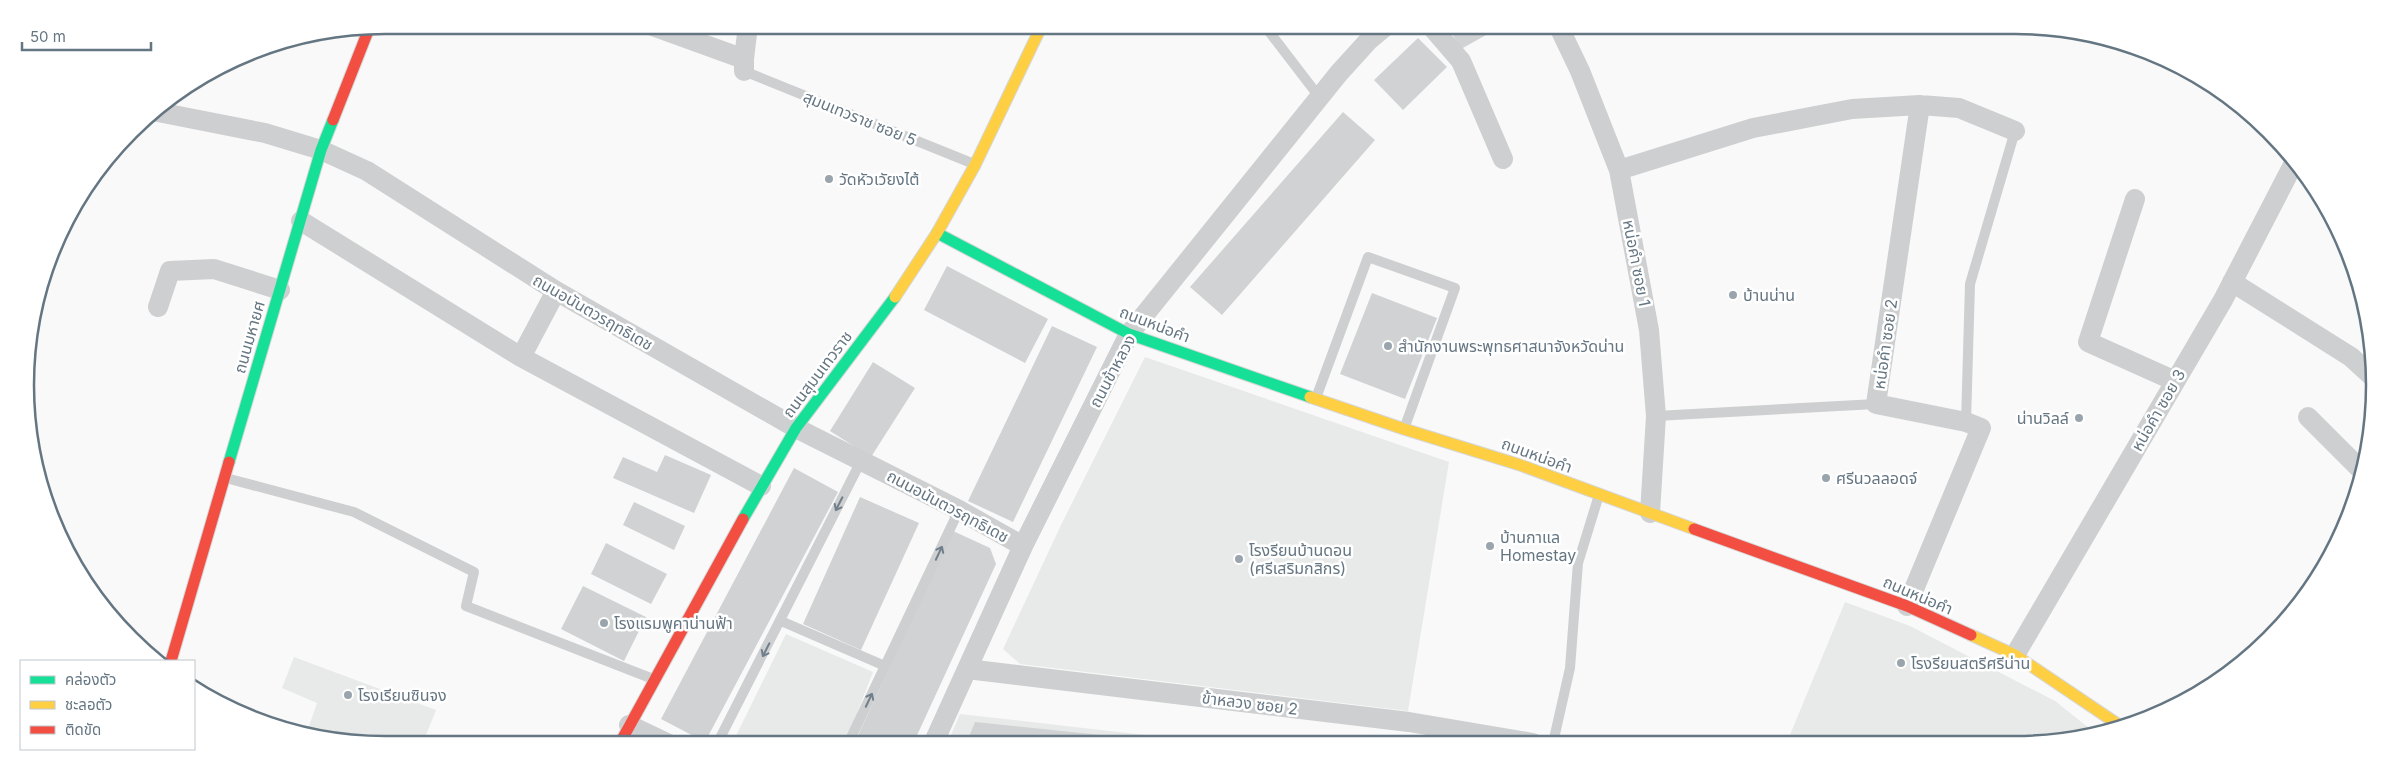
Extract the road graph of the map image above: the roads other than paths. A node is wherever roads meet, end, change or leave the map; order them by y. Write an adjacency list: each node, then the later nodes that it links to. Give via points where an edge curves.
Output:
1 (671, 34): 9 (street)
2 (747, 34): 9 (street)
3 (1038, 34): 16 (street, ถนนสุมนเทวราช)
4 (1271, 34): 10 (lane)
5 (1377, 34): 10 (street, ถนนข้าหลวง)
6 (1438, 34): 15 (street, via 1461,61)
7 (1562, 34): 18 (street, หน่อคำ ซอย 1)
8 (367, 35): 14 (street, ถนนมหายศ)
9 (744, 65): 16 (lane, สุมนเทวราช ซอย 5)
10 (1320, 98): 26 (street, ถนนข้าหลวง)
11 (1920, 105): 13 (street, via 1960,108); 18 (street, via 1852,108 1753,128); 31 (street, หน่อคำ ซอย 2)
12 (163, 113): 14 (street, ถนนอนันตวรฤทธิเดช, via 265,133)
13 (2015, 131): 34 (lane, via 1970,284)
14 (321, 150): 20 (street, ถนนมหายศ); 24 (street, ถนนอนันตวรฤทธิเดช, via 367,171)
15 (1503, 159)
16 (975, 165): 21 (street, ถนนสุมนเทวราช)
17 (2291, 168): 22 (street, หน่อคำ ซอย 3)
18 (1619, 170): 32 (street, หน่อคำ ซอย 1, via 1649,330)
19 (2135, 199): 29 (street, via 2088,342)
20 (301, 221): 23 (street, ถนนมหายศ); 27 (street)
21 (937, 233): 26 (street, ถนนหน่อคำ); 35 (street, ถนนสุมนเทวราช, via 888,307)
22 (2232, 282): 28 (street, via 2351,356); 29 (street, หน่อคำ ซอย 3)
23 (280, 290): 25 (street, via 214,270 170,272); 39 (street, ถนนมหายศ)
24 (556, 291): 27 (street); 35 (street, ถนนอนันตวรฤทธิเดช)
25 (158, 307)
26 (1129, 334): 30 (street, ถนนหน่อคำ); 44 (street, ถนนข้าหลวง)
27 (521, 357): 40 (street)
28 (2365, 370)
29 (2175, 381): 47 (street, หน่อคำ ซอย 3)
30 (1316, 399): 36 (street, ถนนหน่อคำ); 36 (lane, via 1368,257 1456,288)
31 (1876, 404): 32 (lane); 34 (street, หน่อคำ ซอย 2)
32 (1656, 416): 43 (street, หน่อคำ ซอย 1)
33 (2308, 417): 38 (street)
34 (1966, 422): 45 (street, via 1981,428)
35 (796, 428): 37 (street, ถนนอนันตวรฤทธิเดช); 40 (street, ถนนสุมนเทวราช)
36 (1404, 429): 41 (street, ถนนหน่อคำ, via 1520,465)
37 (861, 461): 42 (street, ถนนอนันตวรฤทธิเดช); 46 (lane, one-way to 46)
38 (2357, 465)
39 (225, 478): 48 (street, ถนนมหายศ); 51 (lane, via 354,512 474,572 466,606)
40 (761, 486): 51 (street, ถนนสุมนเทวราช)
41 (1600, 495): 43 (street, ถนนหน่อคำ); 60 (lane, via 1578,563 1570,668)
42 (959, 510): 44 (street, ถนนอนันตวรฤทธิเดช); 49 (lane, one-way to 42)
43 (1650, 513): 45 (street, ถนนหน่อคำ)
44 (1023, 546): 50 (street, ถนนข้าหลวง)
45 (1907, 606): 47 (street, ถนนหน่อคำ)
46 (781, 620): 49 (lane); 56 (lane, one-way to 56)
47 (2015, 656): 52 (street, ถนนหน่อคำ)
48 (171, 660)
49 (885, 666): 57 (lane, one-way to 49)
50 (967, 669): 58 (street, ถนนข้าหลวง); 59 (street, ข้าหลวง ซอย 2, via 1409,722)
51 (654, 679): 53 (street, ถนนสุมนเทวราช)
52 (2114, 722)
53 (629, 725): 54 (street, ถนนสุมนเทวราช); 55 (street)
54 (624, 736)
55 (652, 736)
56 (721, 736)
57 (852, 736)
58 (937, 736)
59 (1492, 736)
60 (1555, 736)

